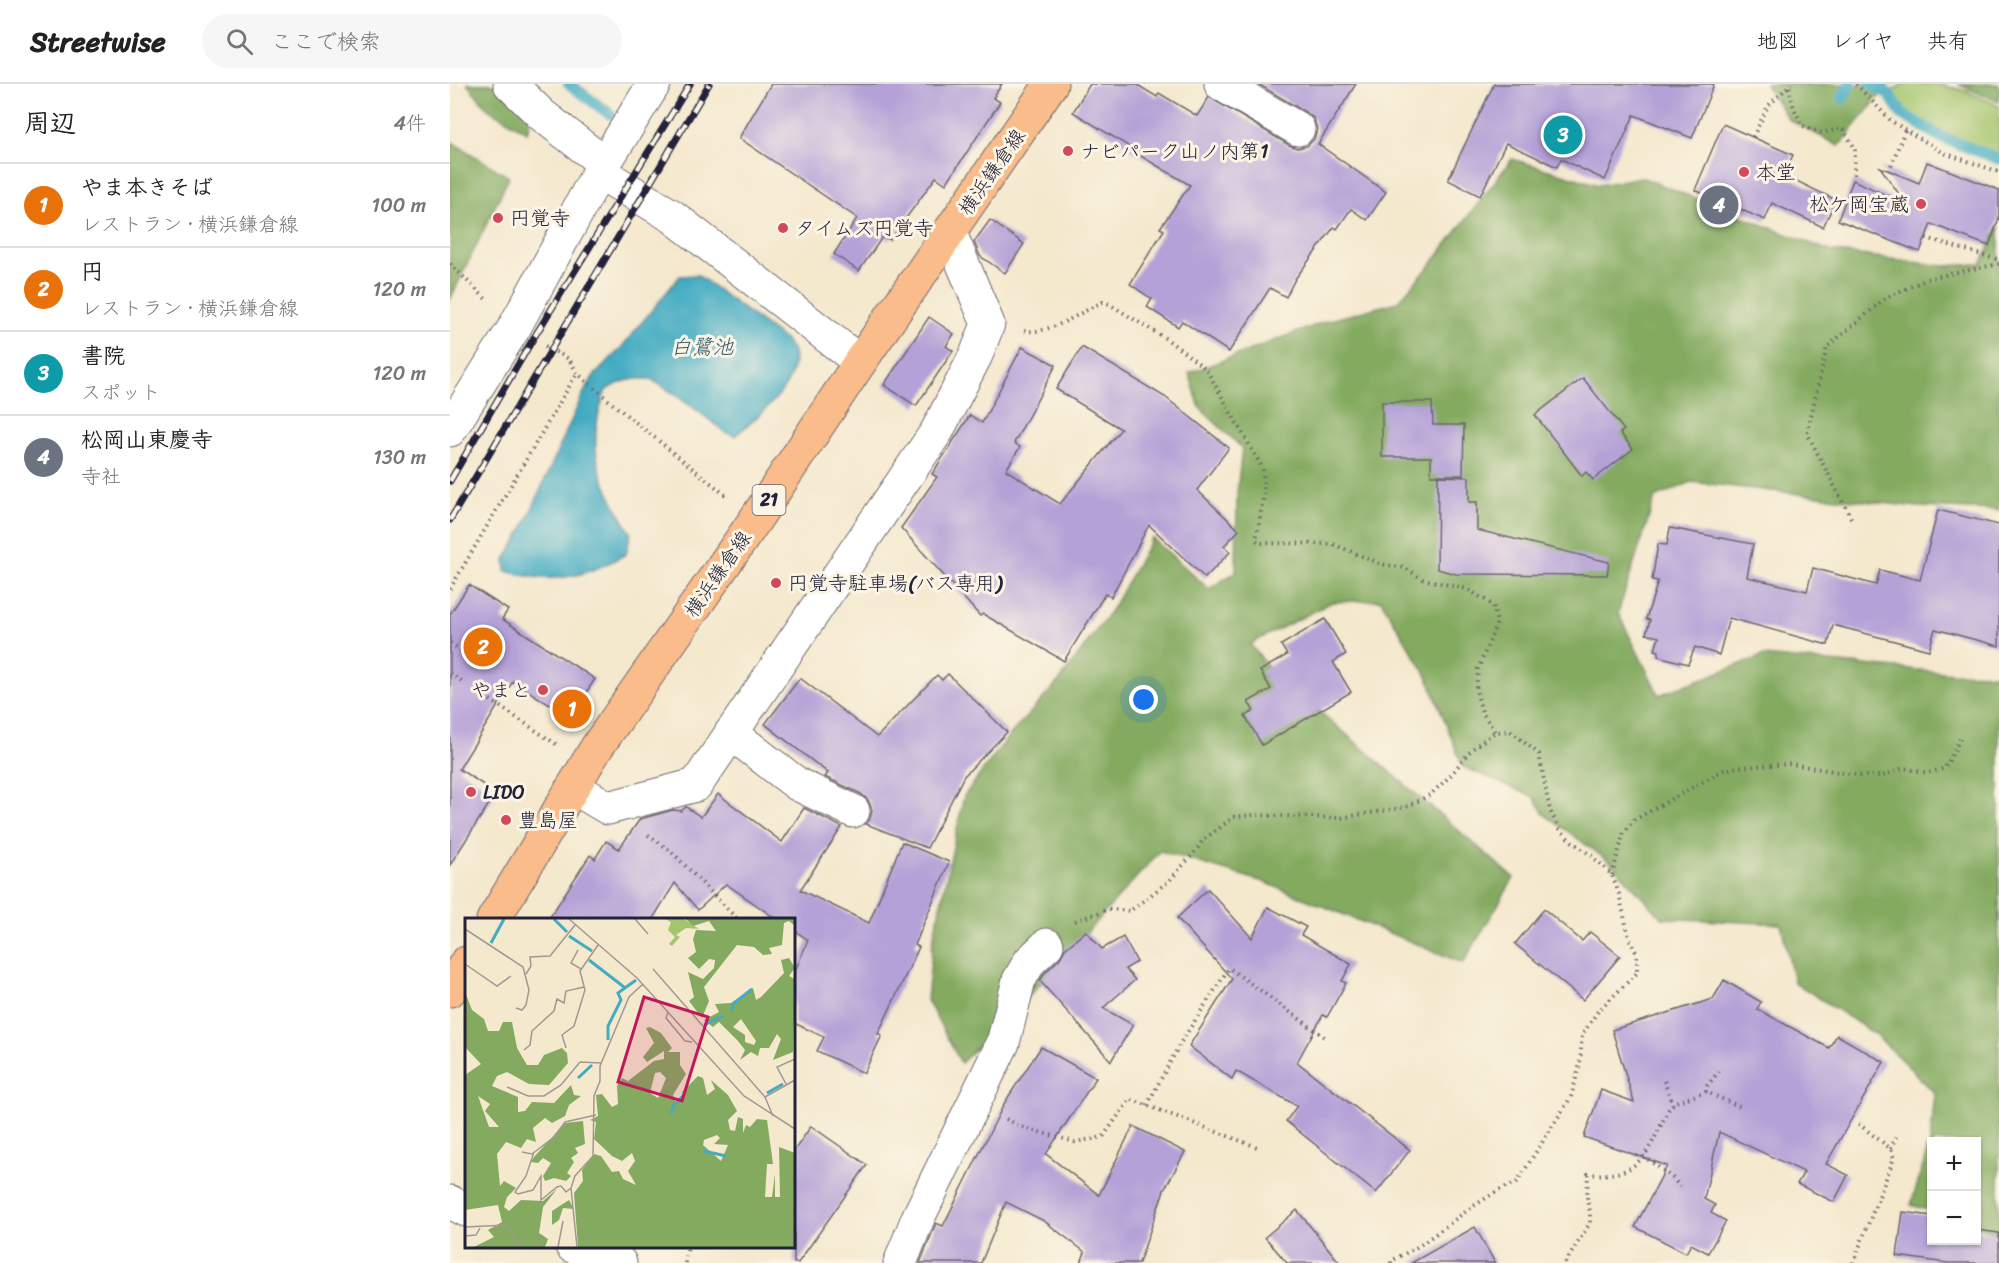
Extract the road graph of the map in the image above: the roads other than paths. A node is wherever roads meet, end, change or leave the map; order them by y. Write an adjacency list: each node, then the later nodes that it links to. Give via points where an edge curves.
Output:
1 (510, 84): 6 (street)
2 (654, 84): 6 (street)
3 (1051, 84): 7 (main road, 横浜鎌倉線 / 21)
4 (1221, 84): 5 (street)
5 (1298, 129)
6 (602, 168): 8 (street, via 672,216); 9 (street, via 514,328)
7 (950, 233): 8 (main road, 横浜鎌倉線 / 21); 10 (street, via 988,324 976,355 937,431)
8 (860, 362): 11 (main road, 横浜鎌倉線 / 21)
9 (450, 429)
10 (731, 733): 11 (street, via 696,785 608,807); 12 (street, via 797,784)
11 (573, 787): 13 (main road, 横浜鎌倉線 / 21)
12 (853, 811)
13 (494, 918)
14 (1047, 945): 21 (street, via 1030,961 1019,980 1003,1043)
15 (465, 965): 16 (main road)
16 (450, 990)
17 (450, 1202): 18 (street)
18 (465, 1210)
19 (578, 1248): 20 (street)
20 (620, 1263)
21 (900, 1263)

